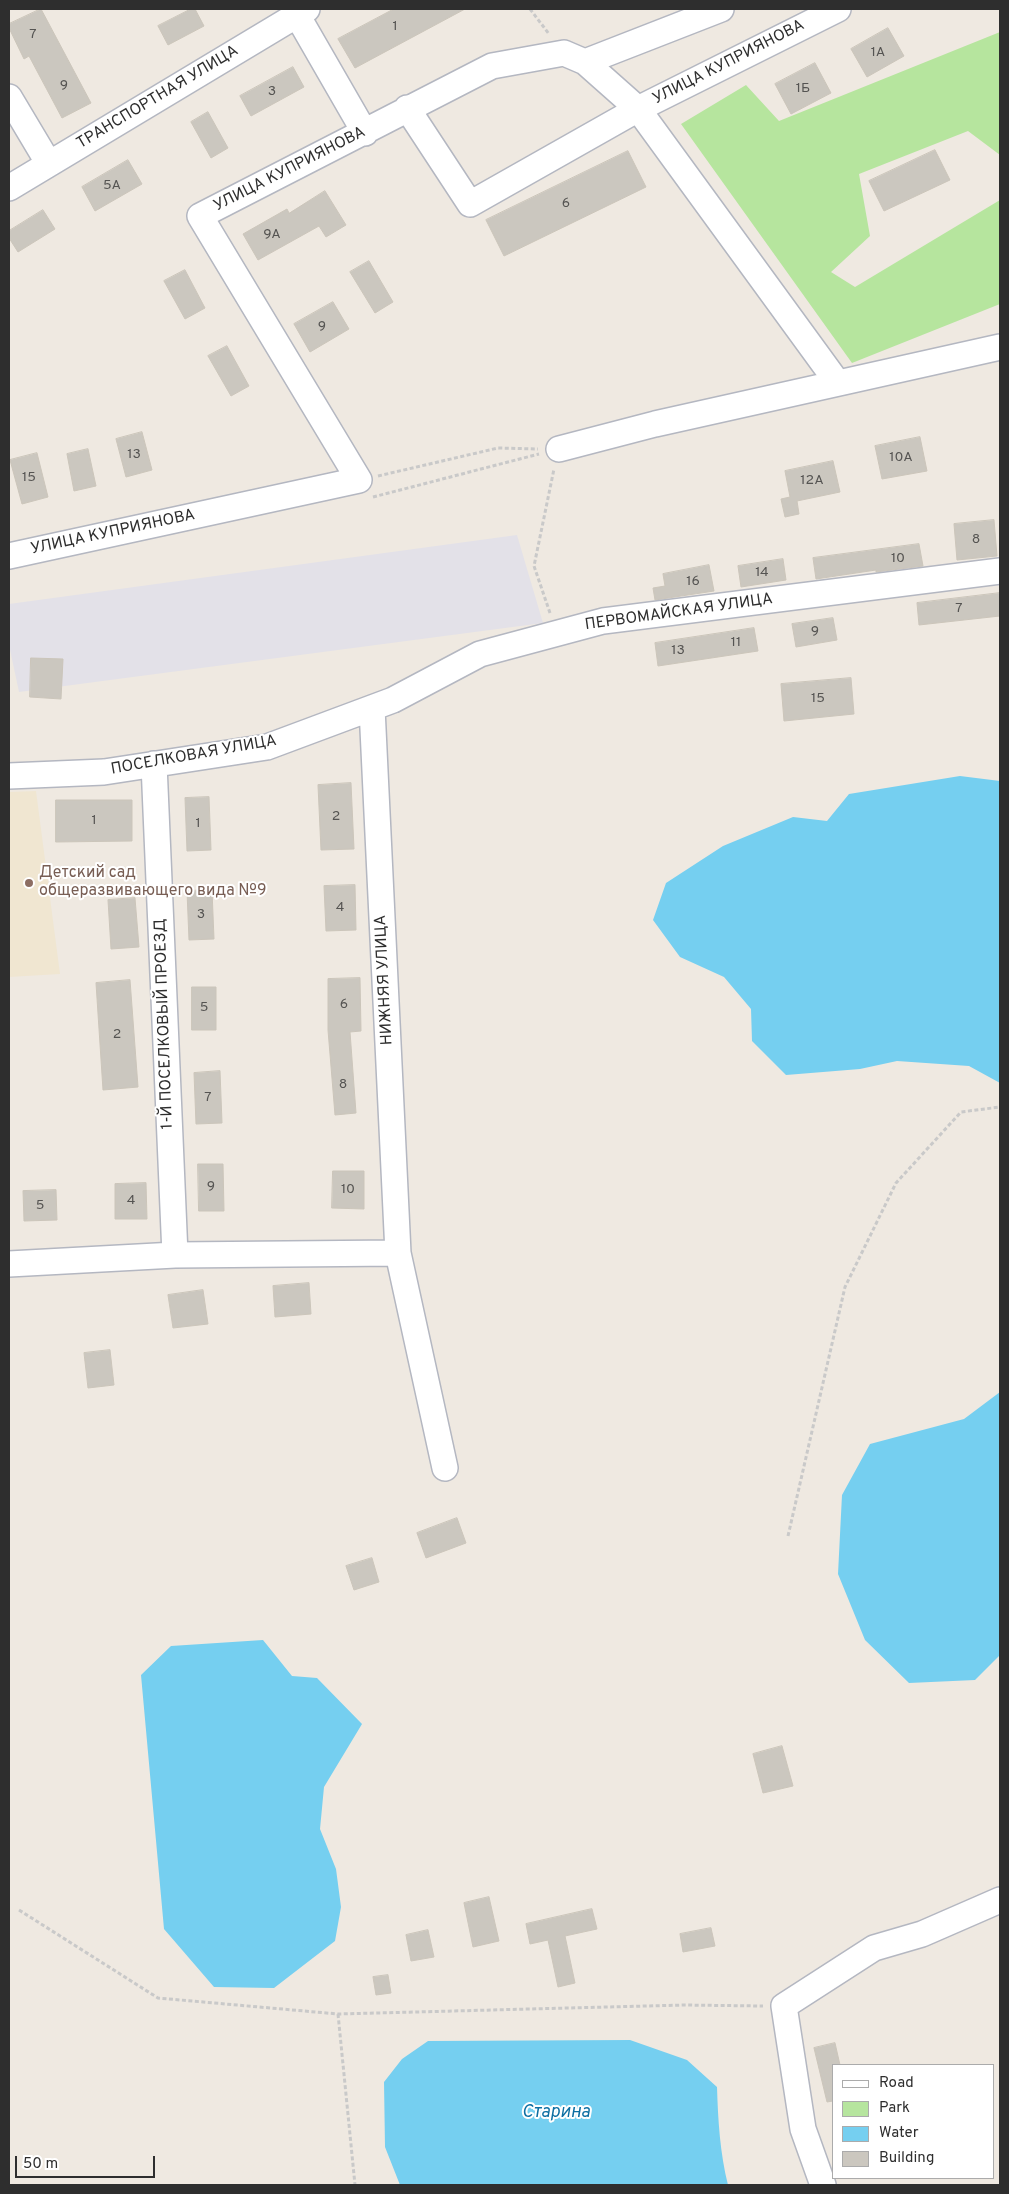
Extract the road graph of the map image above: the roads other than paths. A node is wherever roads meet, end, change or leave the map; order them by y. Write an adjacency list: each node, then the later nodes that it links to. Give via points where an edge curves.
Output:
1 (721, 9): 4 (street)
2 (838, 9): 7 (street, УЛИЦА КУПРИЯНОВА)
3 (302, 12): 8 (street); 9 (street, ТРАНСПОРТНАЯ УЛИЦА)
4 (574, 57): 6 (street, УЛИЦА КУПРИЯНОВА, via 492,66); 7 (street, УЛИЦА КУПРИЯНОВА)
5 (9, 96): 9 (street)
6 (407, 108): 7 (street, via 470,204); 8 (street, УЛИЦА КУПРИЯНОВА)
7 (638, 108): 12 (street)
8 (365, 133): 14 (street, УЛИЦА КУПРИЯНОВА, via 200,216 359,480)
9 (49, 164): 10 (street, ТРАНСПОРТНАЯ УЛИЦА)
10 (9, 188)
11 (1000, 347): 12 (street)
12 (837, 382): 13 (street)
13 (559, 449)
14 (9, 556)
15 (1000, 571): 16 (street, ПЕРВОМАЙСКАЯ УЛИЦА, via 602,621 480,654)
16 (372, 708): 17 (street, ПОСЕЛКОВАЯ УЛИЦА, via 267,747); 19 (street, НИЖНЯЯ УЛИЦА)
17 (154, 764): 18 (street, ПОСЕЛКОВАЯ УЛИЦА, via 104,772); 20 (street, 1-Й ПОСЕЛКОВЫЙ ПРОЕЗД)
18 (9, 776)
19 (398, 1253): 20 (street); 22 (street, НИЖНЯЯ УЛИЦА)
20 (175, 1255): 21 (street)
21 (9, 1264)
22 (445, 1468)
23 (1000, 1900): 24 (street, via 922,1934 874,1948 784,2006 803,2130)
24 (823, 2185)

